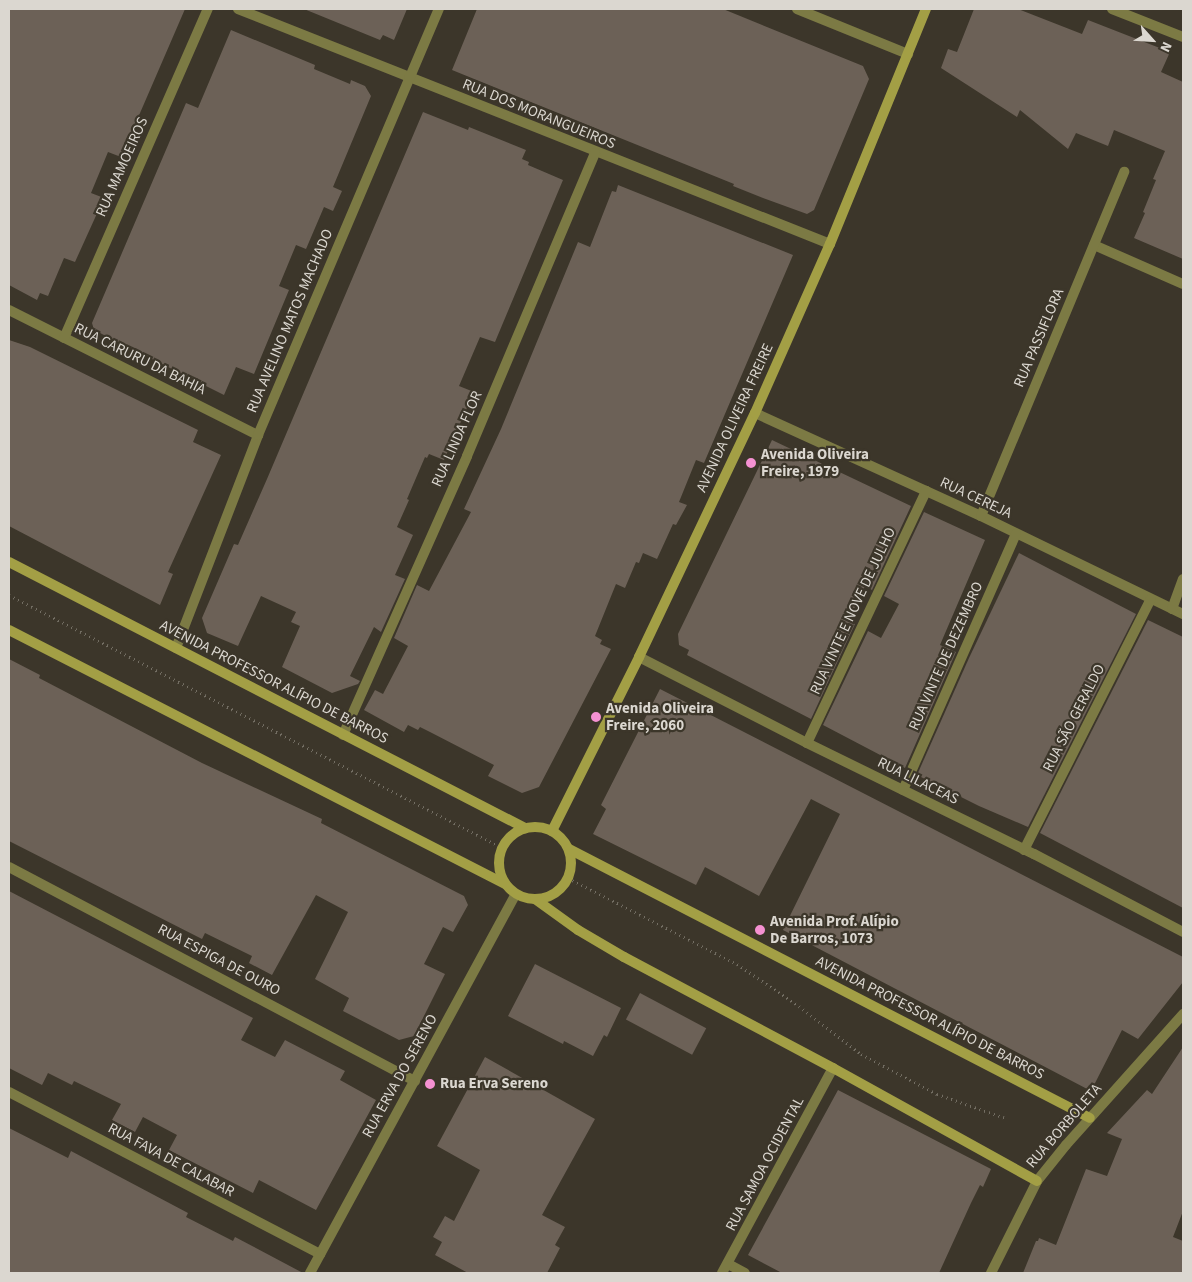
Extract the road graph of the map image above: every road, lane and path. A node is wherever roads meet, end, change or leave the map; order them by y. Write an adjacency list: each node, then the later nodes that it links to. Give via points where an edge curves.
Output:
1 (208, 9): 16 (street, RUA MAMOEIROS)
2 (238, 9): 9 (street, RUA DOS MORANGUEIROS)
3 (439, 9): 9 (street, RUA AVELINO MATOS MACHADO)
4 (797, 9): 8 (street)
5 (926, 9): 8 (street, AVENIDA OLIVEIRA FREIRE)
6 (1112, 9): 7 (street)
7 (1183, 37)
8 (908, 54): 12 (street, AVENIDA OLIVEIRA FREIRE)
9 (410, 79): 10 (street, RUA DOS MORANGUEIROS); 18 (street, RUA AVELINO MATOS MACHADO)
10 (595, 153): 12 (street, RUA DOS MORANGUEIROS); 31 (street, RUA LINDA FLOR, via 467,456)
11 (1124, 172): 13 (street, RUA PASSIFLORA)
12 (830, 244): 17 (street, AVENIDA OLIVEIRA FREIRE)
13 (1094, 245): 14 (street); 20 (street, RUA PASSIFLORA)
14 (1183, 284)
15 (9, 310): 16 (street, RUA CARURU DA BAHIA)
16 (64, 338): 18 (street, RUA CARURU DA BAHIA)
17 (755, 414): 19 (street, RUA CEREJA); 30 (street, AVENIDA OLIVEIRA FREIRE)
18 (258, 435): 29 (street, RUA AVELINO MATOS MACHADO)
19 (926, 491): 20 (street, RUA CEREJA); 32 (street, RUA VINTE E NOVE DE JULHO)
20 (981, 516): 21 (street, RUA CEREJA)
21 (1016, 534): 25 (street, RUA CEREJA); 33 (street, RUA VINTE DE DEZEMBRO)
22 (9, 562): 29 (street, AVENIDA PROFESSOR ALÍPIO DE BARROS)
23 (1183, 579): 26 (street)
24 (9, 595): 36 (path)
25 (1151, 599): 26 (street, RUA CEREJA); 38 (street, RUA SÃO GERALDO)
26 (1172, 609): 27 (street, RUA CEREJA)
27 (1183, 614)
28 (9, 630): 41 (street)
29 (176, 648): 31 (street, AVENIDA PROFESSOR ALÍPIO DE BARROS)
30 (639, 657): 32 (street, RUA LILACEAS); 35 (street, AVENIDA OLIVEIRA FREIRE)
31 (343, 735): 34 (street, AVENIDA PROFESSOR ALÍPIO DE BARROS)
32 (807, 743): 33 (street, RUA LILACEAS)
33 (903, 790): 38 (street, RUA LILACEAS)
34 (525, 828): 35 (street); 36 (street, via 512,835)
35 (552, 831): 37 (street)
36 (503, 848): 41 (street, via 499,858 500,872)
37 (569, 849): 40 (street, via 571,869); 50 (street, AVENIDA PROFESSOR ALÍPIO DE BARROS)
38 (1024, 850): 44 (street, RUA LILACEAS)
39 (9, 867): 47 (street, RUA ESPIGA DE OURO)
40 (568, 878): 43 (street, via 548,897); 49 (path, via 737,964 861,1054 936,1094)
41 (506, 884): 42 (street)
42 (516, 894): 43 (street); 47 (street, RUA ERVA DO SERENO)
43 (535, 899): 46 (street, via 624,958)
44 (1183, 932)
45 (1183, 1014): 50 (street, RUA BORBOLETA)
46 (833, 1068): 51 (street); 53 (street, RUA SAMOA OCIDENTAL)
47 (415, 1080): 52 (street, RUA ERVA DO SERENO)
48 (9, 1092): 52 (street, RUA FAVA DE CALABAR)
49 (1005, 1118)
50 (1090, 1118): 51 (street, RUA BORBOLETA)
51 (1037, 1181): 56 (street, RUA BORBOLETA)
52 (320, 1254): 54 (street, RUA ERVA DO SERENO)
53 (725, 1269): 55 (street)
54 (310, 1273)
55 (745, 1273)
56 (991, 1273)

